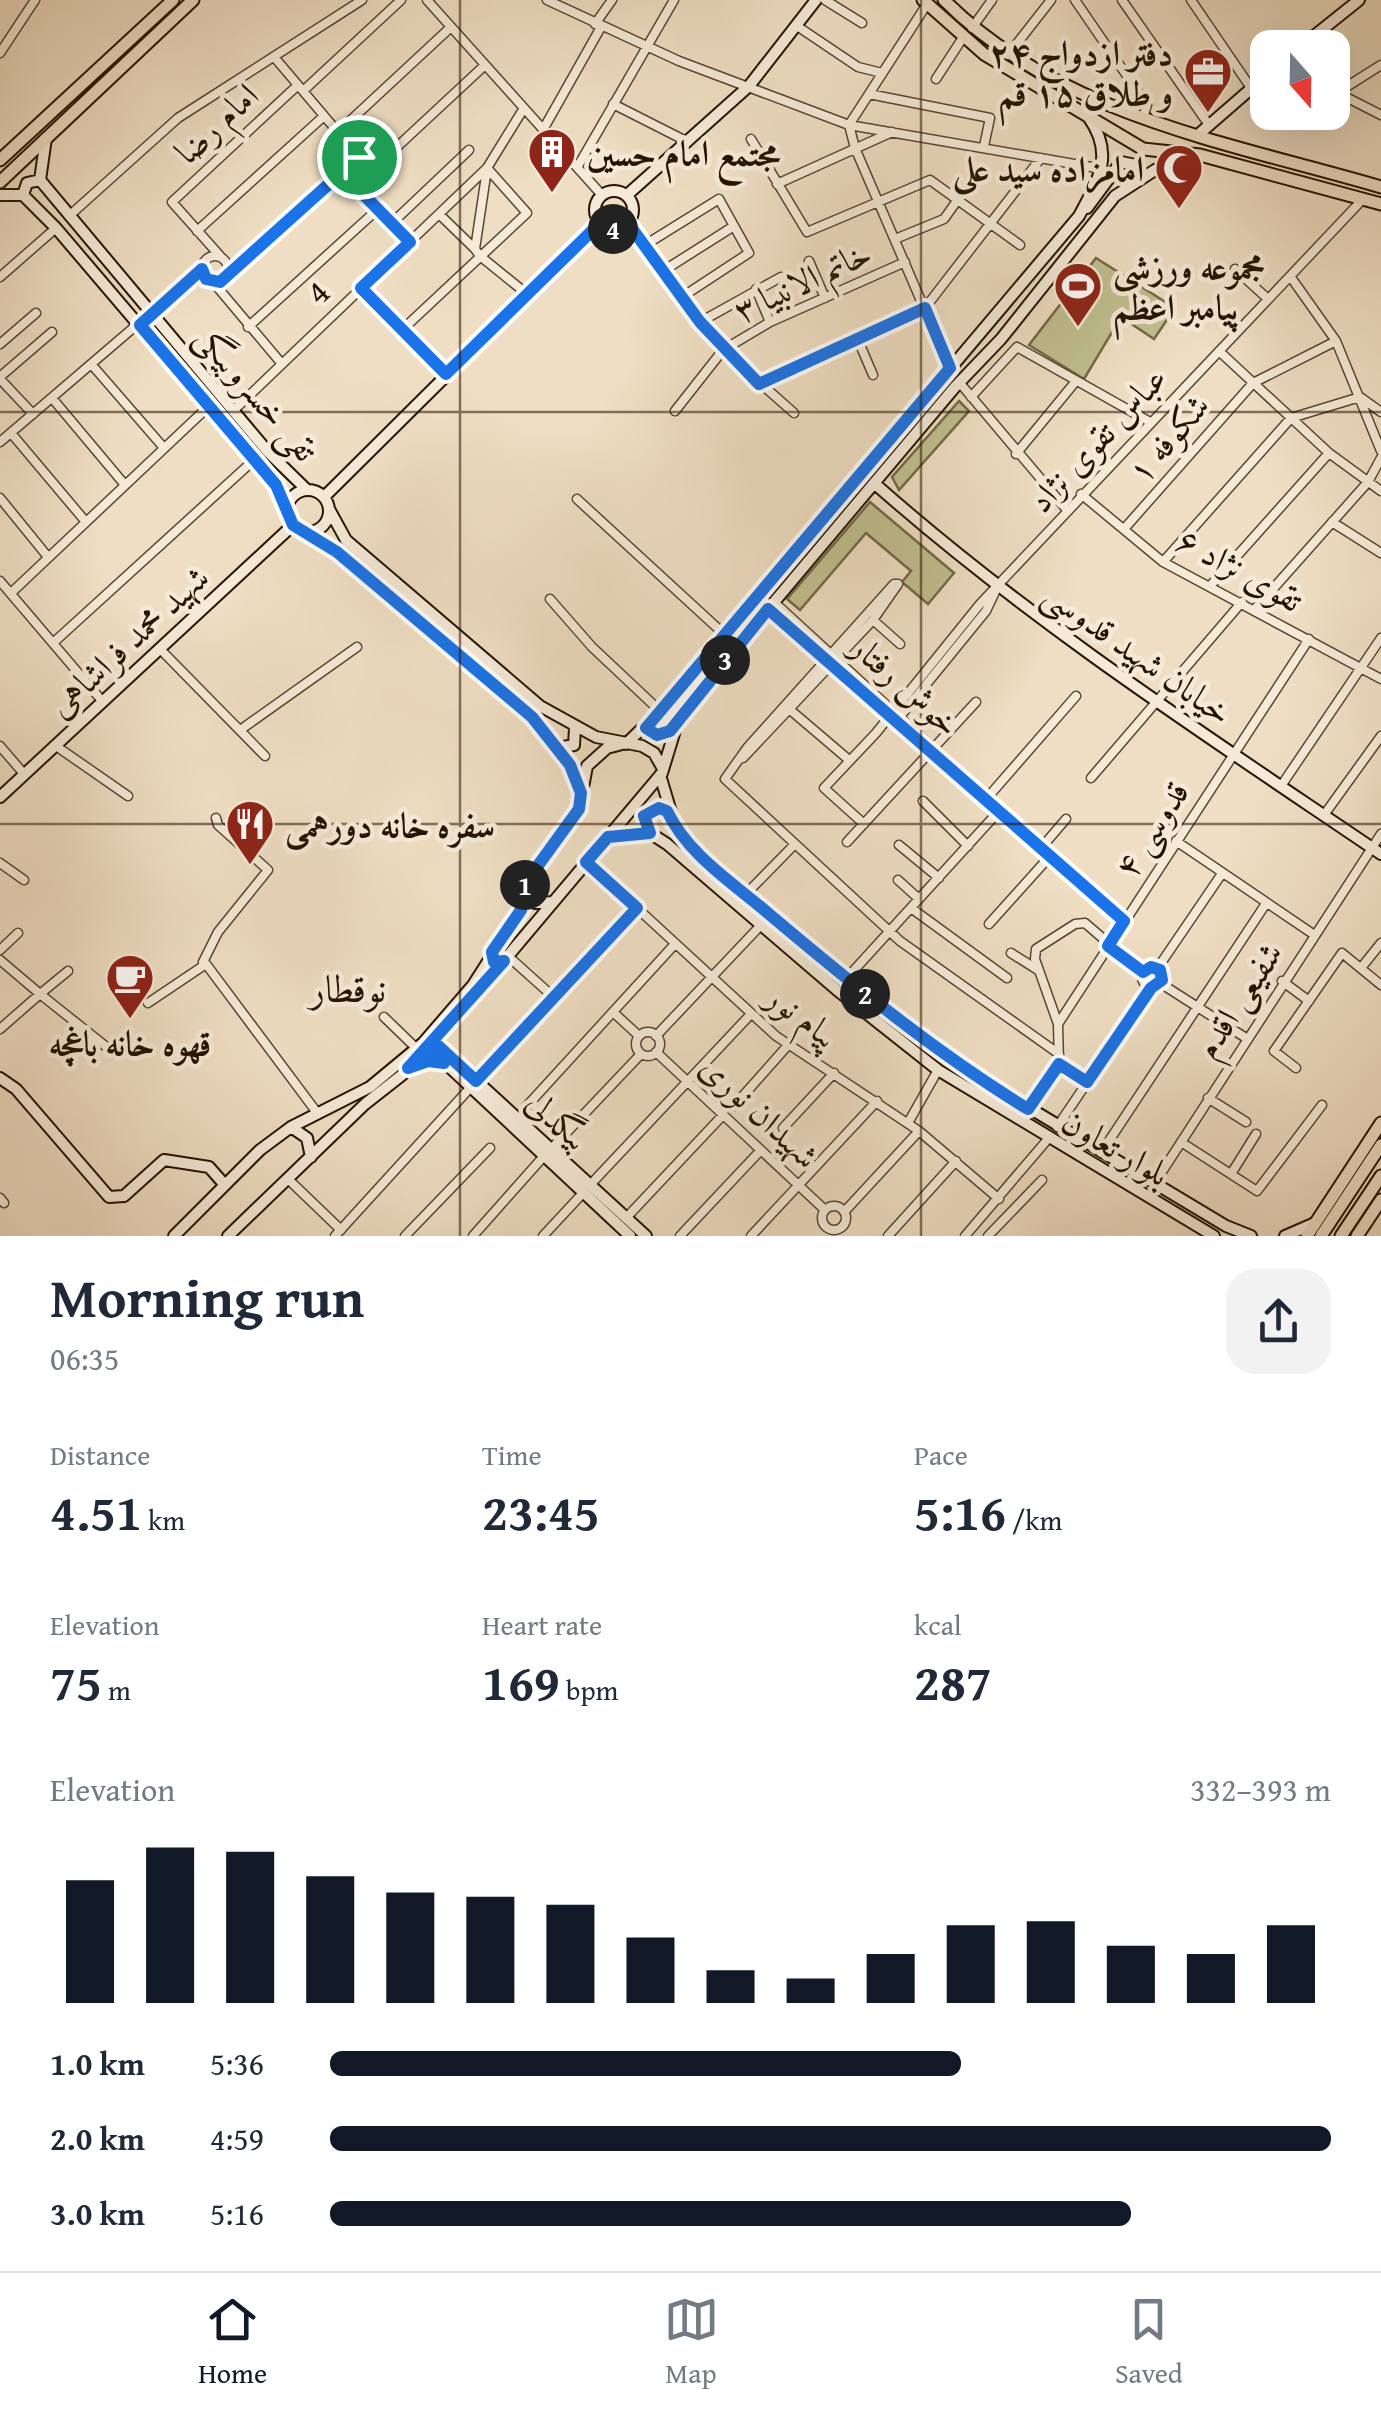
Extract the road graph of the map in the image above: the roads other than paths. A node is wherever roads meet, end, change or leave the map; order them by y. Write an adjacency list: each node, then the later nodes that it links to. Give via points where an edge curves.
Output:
1 (173, 0): 62 (main road)
2 (194, 0): 53 (main road)
3 (362, 0): 30 (street)
4 (401, 0): 38 (street, امام رضا)
5 (427, 0): 22 (street)
6 (547, 0): 21 (street)
7 (612, 0): 21 (street)
8 (674, 0): 27 (street)
9 (816, 0): 23 (main road)
10 (825, 0): 20 (street)
11 (944, 0): 24 (main road)
12 (992, 0): 24 (street)
13 (1051, 0): 29 (street)
14 (1076, 0): 47 (street, via 1147,105)
15 (1122, 0): 50 (street)
16 (1191, 0): 37 (street)
17 (1358, 0): 25 (main road)
18 (32, 1): 28 (street)
19 (925, 2): 26 (main road); 33 (street)
20 (862, 23)
21 (598, 25): 27 (street); 49 (street)
22 (451, 26): 32 (street); 51 (street)
23 (797, 26): 33 (street, via 858,68); 36 (main road)
24 (972, 28): 29 (main road)
25 (1321, 30)
26 (962, 39): 34 (street); 44 (main road)
27 (645, 47): 36 (street); 42 (street)
28 (0, 52)
29 (1008, 54): 47 (main road)
30 (275, 58): 38 (street); 84 (street, via 178,118)
31 (1381, 64): 35 (street)
32 (484, 65): 43 (street); 66 (street)
33 (882, 73): 40 (street)
34 (936, 79)
35 (1350, 85)
36 (749, 86): 48 (street); 55 (main road)
37 (1250, 87)
38 (300, 88): 46 (street); 92 (street, امام رضا, via 172,202)
39 (1250, 89): 50 (main road)
40 (869, 94): 48 (street); 56 (street, via 990,118)
41 (1350, 102): 45 (street)
42 (613, 104): 55 (street); 63 (street)
43 (524, 108): 49 (street); 64 (street)
44 (1083, 109): 59 (main road, via 1143,148); 65 (main road, via 1101,136)
45 (1381, 115)
46 (324, 116): 51 (street); 92 (street)
47 (1143, 118): 50 (main road)
48 (849, 125): 52 (street); 57 (street)
49 (544, 128): 63 (street)
50 (1204, 130): 73 (main road)
51 (338, 132): 60 (street)
52 (893, 132): 56 (street); 57 (street)
53 (46, 138): 68 (main road); 70 (main road)
54 (751, 139): 71 (street)
55 (688, 142): 77 (main road)
56 (984, 146): 61 (street)
57 (855, 148): 71 (street); 80 (street)
58 (469, 150): 88 (street)
59 (1200, 155): 69 (main road); 79 (main road)
60 (359, 157): 66 (street); 67 (street)
61 (1041, 158): 65 (street); 89 (street)
62 (0, 160)
63 (578, 166): 74 (street)
64 (488, 168): 83 (street, 4); 97 (street); 97 (street, via 527,213)
65 (1103, 169): 85 (main road)
66 (370, 172): 72 (street)
67 (341, 174): 72 (street); 103 (street)
68 (40, 180): 76 (main road, via 27,183); 84 (main road, تقی خسروبیگی)
69 (1137, 180): 85 (main road, via 1136,165 1122,162); 137 (main road, via 1116,196)
70 (0, 182)
71 (777, 184): 80 (street, via 807,232)
72 (355, 186): 82 (street)
73 (1381, 186)
74 (602, 194): 77 (main road); 86 (main road, via 594,208)
75 (0, 195): 76 (main road)
76 (23, 195): 91 (main road, تقی خسروبیگی)
77 (628, 195): 87 (main road, via 634,209)
78 (959, 198): 80 (street, via 930,180); 89 (street); 93 (street, via 944,218)
79 (1363, 199): 81 (main road); 105 (street, عباس تقوی نژاد)
80 (878, 201): 93 (street)
81 (1381, 204)
82 (378, 209): 88 (street); 121 (street)
83 (439, 214): 94 (street, 4); 97 (street)
84 (70, 216): 117 (main road, تقی خسروبیگی)
85 (1079, 216): 132 (main road)
86 (600, 223): 87 (main road, via 614,229); 133 (main road)
87 (628, 223): 95 (street)
88 (391, 224): 94 (street)
89 (990, 224): 96 (street); 115 (street)
90 (734, 226): 95 (street, via 718,199); 104 (street); 112 (street, via 749,253)
91 (56, 228): 106 (street); 120 (main road, تقی خسروبیگی)
92 (197, 231): 98 (street)
93 (894, 239): 100 (street)
94 (410, 242): 109 (street, 4)
95 (645, 245): 104 (street)
96 (1020, 245)
97 (477, 253): 111 (street); 122 (street)
98 (220, 256): 102 (street, via 211,256); 103 (street)
99 (809, 261): 113 (street)
100 (905, 262): 113 (street, خاتم الانبیا ۳); 115 (street)
101 (1235, 268): 114 (street)
102 (202, 269): 108 (street); 117 (street)
103 (229, 270): 108 (street)
104 (664, 272): 112 (street)
105 (1290, 276): 114 (street, عباس تقوی نژاد); 125 (street)
106 (0, 277)
107 (782, 277): 110 (street)
108 (213, 282): 121 (street)
109 (361, 288): 122 (street); 129 (street, 4)
110 (756, 289): 118 (street); 119 (street)
111 (522, 290)
112 (682, 298): 118 (street)
113 (825, 298): 119 (street, خاتم الانبیا ۳)
114 (1268, 299): 128 (street, عباس تقوی نژاد)
115 (925, 308): 124 (street); 132 (street)
116 (36, 312): 126 (street)
117 (151, 315): 120 (street); 144 (main road, تقی خسروبیگی)
118 (700, 322): 127 (street)
119 (770, 322): 127 (street, خاتم الانبیا ۳)
120 (140, 325): 130 (street); 143 (main road, تقی خسروبیگی)
121 (248, 327): 129 (street)
122 (402, 330): 133 (street)
123 (52, 332): 135 (street)
124 (858, 340): 134 (street); 139 (street)
125 (1336, 341): 138 (street); 141 (street)
126 (0, 344)
127 (723, 350): 139 (street); 145 (street)
128 (1219, 351): 138 (street); 150 (street, عباس تقوی نژاد)
129 (282, 364): 144 (street, 4)
130 (92, 365): 142 (street); 153 (street)
131 (0, 368): 135 (street)
132 (950, 368): 186 (main road)
133 (446, 374): 165 (main road)
134 (873, 374)
135 (0, 377): 148 (street)
136 (1076, 381): 140 (street, via 1017,347); 150 (street); 155 (street)
137 (960, 382): 140 (street); 159 (main road)
138 (1253, 383): 149 (street); 173 (street, شکوفه ۱)
139 (759, 384): 147 (street)
140 (971, 397): 155 (street)
141 (1360, 397): 146 (street); 149 (street); 156 (street)
142 (52, 398): 148 (street); 160 (street)
143 (209, 406): 153 (street); 157 (main road, تقی خسروبیگی)
144 (233, 410): 161 (main road, تقی خسروبیگی)
145 (675, 411)
146 (1381, 412)
147 (794, 413)
148 (33, 414): 151 (street)
149 (1291, 418): 154 (street); 176 (street)
150 (1150, 422): 163 (street, عباس تقوی نژاد)
151 (10, 433): 152 (street); 170 (street)
152 (0, 442)
153 (164, 448): 160 (street)
154 (1329, 453): 158 (street); 178 (street)
155 (1016, 454): 169 (street)
156 (1381, 454): 158 (street)
157 (254, 460): 167 (main road, تقی خسروبیگی); 189 (street)
158 (1368, 482): 162 (street); 171 (street)
159 (874, 483): 179 (main road, خیابان شهید قدوسی); 183 (main road)
160 (125, 485): 170 (street)
161 (307, 490): 165 (main road); 167 (main road)
162 (1381, 491)
163 (1081, 494): 169 (street, عباس تقوی نژاد); 173 (street, تقوی نژاد ۶)
164 (0, 498): 175 (street)
165 (324, 498): 168 (main road)
166 (577, 499): 186 (street)
167 (288, 507): 172 (main road)
168 (329, 509): 172 (main road, via 322,526); 205 (main road, تقی خسروبیگی, via 346,540 540,706)
169 (1067, 510): 179 (street, عباس تقوی نژاد)
170 (86, 522): 175 (street)
171 (1332, 522): 174 (street); 184 (street)
172 (298, 528): 192 (main road, شهید محمد فراشاهی); 211 (main road, via 337,552 532,717)
173 (1124, 529): 176 (street, تقوی نژاد ۶)
174 (1381, 553)
175 (48, 557): 180 (street)
176 (1163, 562): 178 (street, تقوی نژاد ۶)
177 (0, 581): 180 (street)
178 (1210, 585): 182 (street, تقوی نژاد ۶)
179 (997, 588): 199 (main road, خیابان شهید قدوسی); 202 (street, عباس تقوی نژاد)
180 (10, 593): 189 (street)
181 (550, 599): 201 (street)
182 (1242, 602): 184 (street, تقوی نژاد ۶); 199 (street)
183 (771, 605): 193 (street, خوش رفتار); 203 (main road)
184 (1254, 608): 188 (street, تقوی نژاد ۶)
185 (873, 620): 190 (street); 193 (street); 193 (street, via 898,584)
186 (725, 635): 201 (main road)
187 (1381, 638): 194 (street)
188 (1309, 639): 194 (street, تقوی نژاد ۶); 213 (street, قدوسی ۴)
189 (53, 643): 197 (street)
190 (900, 644)
191 (357, 647): 204 (street)
192 (160, 649): 197 (main road, شهید محمد فراشاهی); 204 (street)
193 (831, 659): 200 (street); 202 (street, خوش رفتار)
194 (1361, 668): 195 (street, تقوی نژاد ۶); 219 (street)
195 (1381, 680)
196 (1076, 696): 223 (street)
197 (103, 702): 210 (main road, شهید محمد فراشاهی)
198 (976, 702): 212 (street)
199 (1156, 702): 213 (main road, خیابان شهید قدوسی); 218 (street)
200 (788, 708): 215 (street); 236 (street, via 725,779)
201 (660, 712): 206 (main road)
202 (893, 717): 212 (street, خوش رفتار); 215 (street, عباس تقوی نژاد)
203 (674, 725): 206 (main road, via 657,735); 217 (main road)
204 (243, 728): 214 (street)
205 (575, 728): 208 (main road, تقی خسروبیگی); 211 (main road, via 574,744)
206 (646, 728): 208 (main road)
207 (1381, 736): 227 (street)
208 (624, 744): 217 (main road, تقی خسروبیگی, via 654,753); 220 (main road, via 607,748 587,766)
209 (0, 746): 216 (street)
210 (56, 746): 216 (main road, شهید محمد فراشاهی); 221 (street)
211 (558, 748): 220 (main road)
212 (932, 750): 223 (street, خوش رفتار); 225 (street, خوش رفتار); 230 (street)
213 (1232, 753): 219 (main road, خیابان شهید قدوسی); 235 (street, قدوسی ۴)
214 (265, 756)
215 (849, 760): 230 (street, via 824,788)
216 (24, 774): 222 (main road, شهید محمد فراشاهی)
217 (661, 774): 226 (main road, بلوار تعاون); 233 (main road)
218 (1091, 778)
219 (1281, 786): 227 (main road, خیابان شهید قدوسی)
220 (581, 793): 248 (main road, via 570,826)
221 (128, 796)
222 (0, 797)
223 (988, 797): 225 (street, خوش رفتار)
224 (923, 801): 238 (street)
225 (999, 810): 238 (street); 239 (street, خوش رفتار)
226 (667, 811): 231 (main road, via 647,812); 249 (main road, بلوار تعاون, via 677,832)
227 (1324, 815): 240 (main road, خیابان شهید قدوسی)
228 (216, 818): 269 (street, via 268,870 218,932)
229 (1066, 820): 239 (street)
230 (864, 824): 234 (street)
231 (650, 833): 233 (main road); 257 (main road, بلوار تعاون)
232 (1381, 834): 240 (street, شفیعی اقدم)
233 (608, 837): 242 (main road)
234 (847, 842)
235 (1176, 842): 244 (street); 255 (street, قدوسی ۴)
236 (795, 844): 249 (street); 258 (street)
237 (898, 846): 245 (street)
238 (968, 846): 245 (street)
239 (1042, 847): 241 (street, خوش رفتار)
240 (1376, 850): 260 (street, شفیعی اقدم)
241 (1051, 855): 255 (street, خوش رفتار); 256 (street)
242 (586, 862): 251 (main road); 253 (street, پیام نور)
243 (0, 863): 246 (street)
244 (1221, 875): 252 (street); 271 (street)
245 (939, 878): 250 (street)
246 (24, 880)
247 (898, 880): 250 (street)
248 (526, 882): 251 (main road, via 536,903); 265 (main road, via 521,910)
249 (746, 894): 277 (main road, بلوار تعاون)
250 (920, 899): 254 (street)
251 (553, 902): 267 (main road)
252 (1265, 905): 260 (street); 285 (street)
253 (637, 908): 262 (street, پیام نور); 282 (street)
254 (912, 908): 258 (street); 276 (street)
255 (1124, 921): 263 (street, قدوسی ۴)
256 (989, 924)
257 (761, 925): 275 (street); 305 (main road, بلوار تعاون)
258 (889, 932): 277 (street); 301 (street)
259 (18, 934): 264 (street)
260 (1313, 934): 278 (street, شفیعی اقدم)
261 (1381, 943): 270 (street)
262 (675, 944): 275 (street, پیام نور); 286 (street)
263 (1108, 946): 272 (street, via 1085,924 1075,924 1036,950); 274 (street); 289 (street, قدوسی ۴)
264 (0, 950)
265 (492, 952): 267 (main road, via 494,962); 296 (main road)
266 (1011, 953): 272 (street)
267 (506, 959): 282 (street); 296 (main road)
268 (0, 960): 281 (street)
269 (203, 962): 284 (street); 317 (street)
270 (1360, 968): 280 (street); 283 (street, via 1342,953)
271 (1157, 969): 274 (street); 279 (street, via 1162,977)
272 (1038, 970): 289 (street)
273 (68, 971): 281 (street)
274 (1143, 972): 279 (street, via 1143,982)
275 (711, 978): 287 (street, پیام نور); 292 (street)
276 (1007, 978)
277 (846, 979): 316 (main road, بلوار تعاون, via 946,1058)
278 (1282, 981): 283 (street); 293 (street, شفیعی اقدم)
279 (1155, 985): 285 (street); 309 (street)
280 (1381, 985)
281 (40, 994): 290 (street); 299 (street)
282 (551, 994): 310 (street)
283 (1309, 1001): 297 (street)
284 (148, 1003)
285 (1195, 1005): 293 (street); 333 (street)
286 (613, 1012): 291 (street); 315 (street)
287 (751, 1014): 294 (street, پیام نور); 308 (street)
288 (384, 1017): 296 (street)
289 (1058, 1024): 301 (street)
290 (0, 1029)
291 (639, 1036): 292 (street); 300 (street)
292 (656, 1036): 298 (street)
293 (1246, 1038): 311 (street, شفیعی اقدم)
294 (789, 1044): 306 (street, پیام نور); 314 (street)
295 (1265, 1044): 297 (street)
296 (426, 1047): 302 (main road, بیگدلی); 303 (main road); 310 (main road, بیگدلی); 317 (main road)
297 (1274, 1051): 304 (street)
298 (656, 1052): 300 (street); 308 (street, شهیدان نوری)
299 (114, 1053)
300 (641, 1054): 332 (street)
301 (1059, 1059): 309 (street); 316 (street)
302 (444, 1063): 303 (main road); 310 (main road, بیگدلی)
303 (408, 1068): 334 (main road)
304 (1296, 1068)
305 (938, 1070): 321 (street); 327 (main road, بلوار تعاون)
306 (834, 1073): 312 (street, پیام نور); 324 (street)
307 (0, 1078): 340 (main road, via 109,1197 124,1196 164,1160 209,1167)
308 (686, 1080): 318 (street, شهیدان نوری); 343 (street)
309 (1087, 1082): 322 (street)
310 (472, 1084): 332 (main road, بیگدلی); 353 (street)
311 (1208, 1098): 319 (street); 328 (street, شفیعی اقدم)
312 (877, 1101): 321 (street, پیام نور); 341 (street)
313 (1322, 1105): 336 (street, via 1258,1191)
314 (734, 1106)
315 (526, 1107)
316 (1028, 1109): 322 (main road, بلوار تعاون)
317 (318, 1114): 323 (main road)
318 (723, 1115): 331 (street, شهیدان نوری); 348 (street)
319 (1246, 1122)
320 (1381, 1123): 349 (main road)
321 (908, 1124): 325 (street, پیام نور)
322 (1057, 1126): 327 (main road); 333 (main road, بلوار تعاون)
323 (291, 1127): 334 (main road, via 307,1138); 340 (main road)
324 (784, 1128)
325 (919, 1131): 335 (street, پیام نور); 347 (street)
326 (1256, 1134): 336 (street)
327 (1048, 1140): 344 (street); 354 (main road, بلوار تعاون)
328 (1180, 1142): 336 (street); 342 (street, شفیعی اقدم)
329 (1381, 1145): 372 (main road)
330 (490, 1148): 355 (street)
331 (761, 1150): 341 (street, شهیدان نوری); 362 (street)
332 (547, 1153): 343 (main road, بیگدلی); 357 (street)
333 (1101, 1153): 342 (main road, بلوار تعاون)
334 (310, 1157): 338 (main road)
335 (956, 1161): 344 (street, پیام نور); 366 (street)
336 (1231, 1174)
337 (1381, 1176): 373 (main road)
338 (288, 1179): 353 (street); 356 (main road)
339 (1042, 1180): 368 (street)
340 (224, 1184): 352 (main road)
341 (798, 1184): 346 (street, شهیدان نوری); 363 (street)
342 (1154, 1184): 369 (main road, بلوار تعاون)
343 (587, 1188): 348 (main road, بیگدلی); 358 (street)
344 (999, 1198): 367 (street)
345 (1381, 1200): 374 (main road)
346 (826, 1210): 347 (street); 350 (street)
347 (844, 1211): 351 (street)
348 (623, 1222): 359 (street); 360 (main road, بیگدلی); 361 (main road, بیگدلی)
349 (1315, 1223): 370 (main road); 371 (main road)
350 (826, 1226): 351 (street); 364 (street)
351 (843, 1226): 365 (street)
352 (179, 1233)
353 (338, 1233)
354 (1207, 1234)
355 (409, 1235)
356 (228, 1236)
357 (473, 1236)
358 (543, 1236)
359 (609, 1236)
360 (630, 1236)
361 (646, 1236)
362 (680, 1236)
363 (750, 1236)
364 (818, 1236)
365 (854, 1236)
366 (888, 1236)
367 (965, 1236)
368 (988, 1236)
369 (1252, 1236)
370 (1285, 1236)
371 (1306, 1236)
372 (1320, 1236)
373 (1341, 1236)
374 (1357, 1236)

